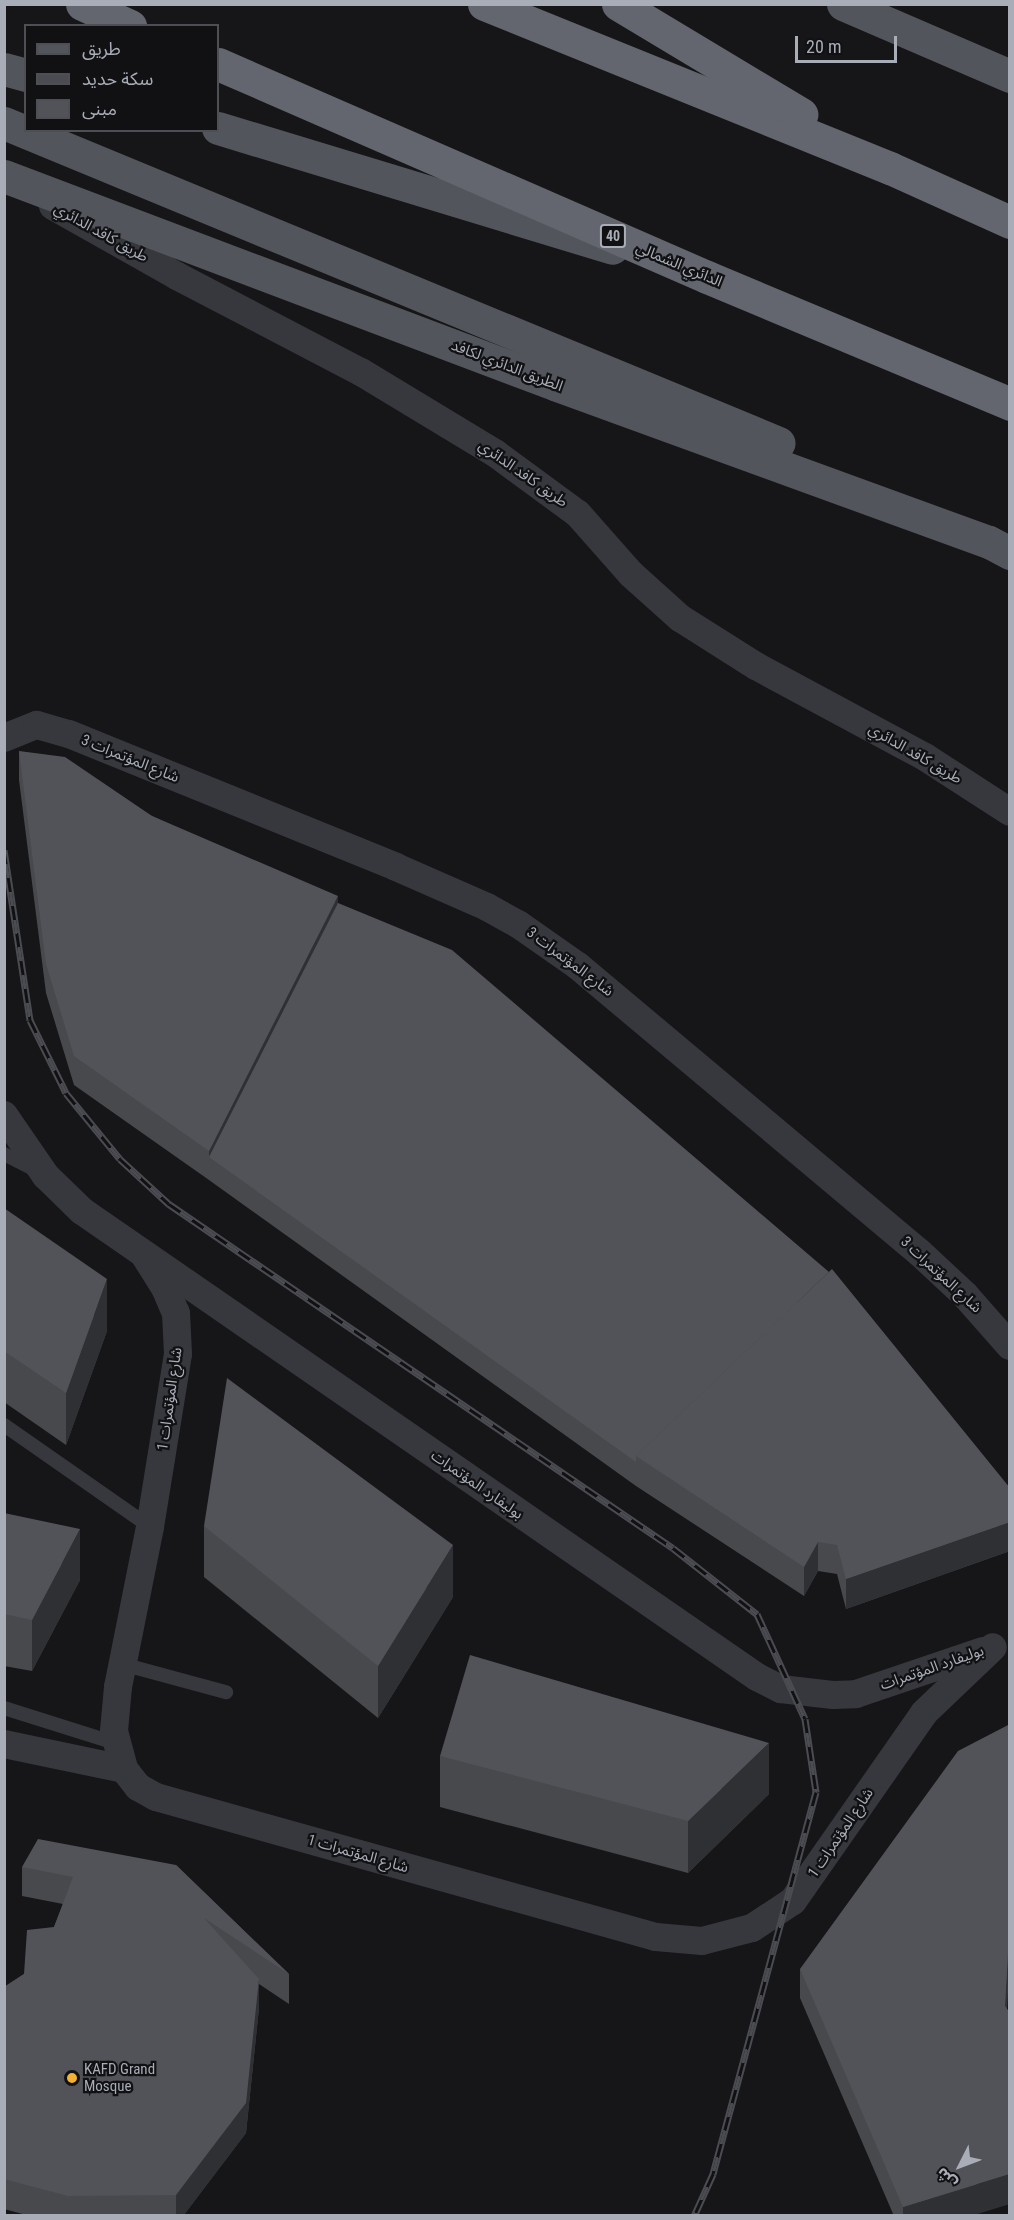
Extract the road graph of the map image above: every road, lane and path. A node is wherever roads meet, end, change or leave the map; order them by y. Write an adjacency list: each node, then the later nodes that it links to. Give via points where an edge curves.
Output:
1 (82, 4): 5 (highway)
2 (484, 4): 14 (highway)
3 (618, 4): 14 (highway)
4 (843, 4): 9 (main road)
5 (126, 24)
6 (219, 64): 17 (highway, الدائري الشمالي / 40)
7 (4, 69): 8 (main road)
8 (24, 74)
9 (1010, 76)
10 (4, 123): 12 (main road)
11 (219, 128): 17 (main road)
12 (24, 131)
13 (26, 132): 19 (main road, via 879,485)
14 (890, 168): 16 (highway)
15 (4, 177): 19 (main road, الطريق الدائري لكافد); 21 (street, طريق كافد الدائري, via 177,276 361,372 495,453 578,514 631,574 680,618 756,666 925,757)
16 (1010, 222)
17 (707, 277): 18 (highway, الدائري الشمالي / 40)
18 (1010, 404)
19 (999, 548)
20 (4, 738): 26 (street, شارع المؤتمرات 3, via 37,725 69,734 396,867 518,924 578,966 920,1254 965,1295)
21 (1010, 812)
22 (4, 1115): 24 (street, بوليفارد المؤتمرات)
23 (4, 1154): 24 (lane)
24 (46, 1176): 25 (street, بوليفارد المؤتمرات, via 82,1211)
25 (145, 1257): 28 (street, شارع المؤتمرات 1, via 176,1313 178,1334 176,1380); 29 (street, بوليفارد المؤتمرات, via 757,1677 781,1689 856,1694)
26 (1010, 1346)
27 (4, 1425): 28 (lane)
28 (150, 1527): 30 (street, شارع المؤتمرات 1)
29 (1001, 1643): 34 (street, شارع المؤتمرات 1, via 924,1713 793,1901 752,1928 702,1941 656,1937 156,1797 138,1787)
30 (122, 1664): 31 (lane); 34 (street, شارع المؤتمرات 1, via 114,1710)
31 (226, 1692)
32 (4, 1708): 34 (lane)
33 (4, 1744): 34 (street)
34 (120, 1756)

